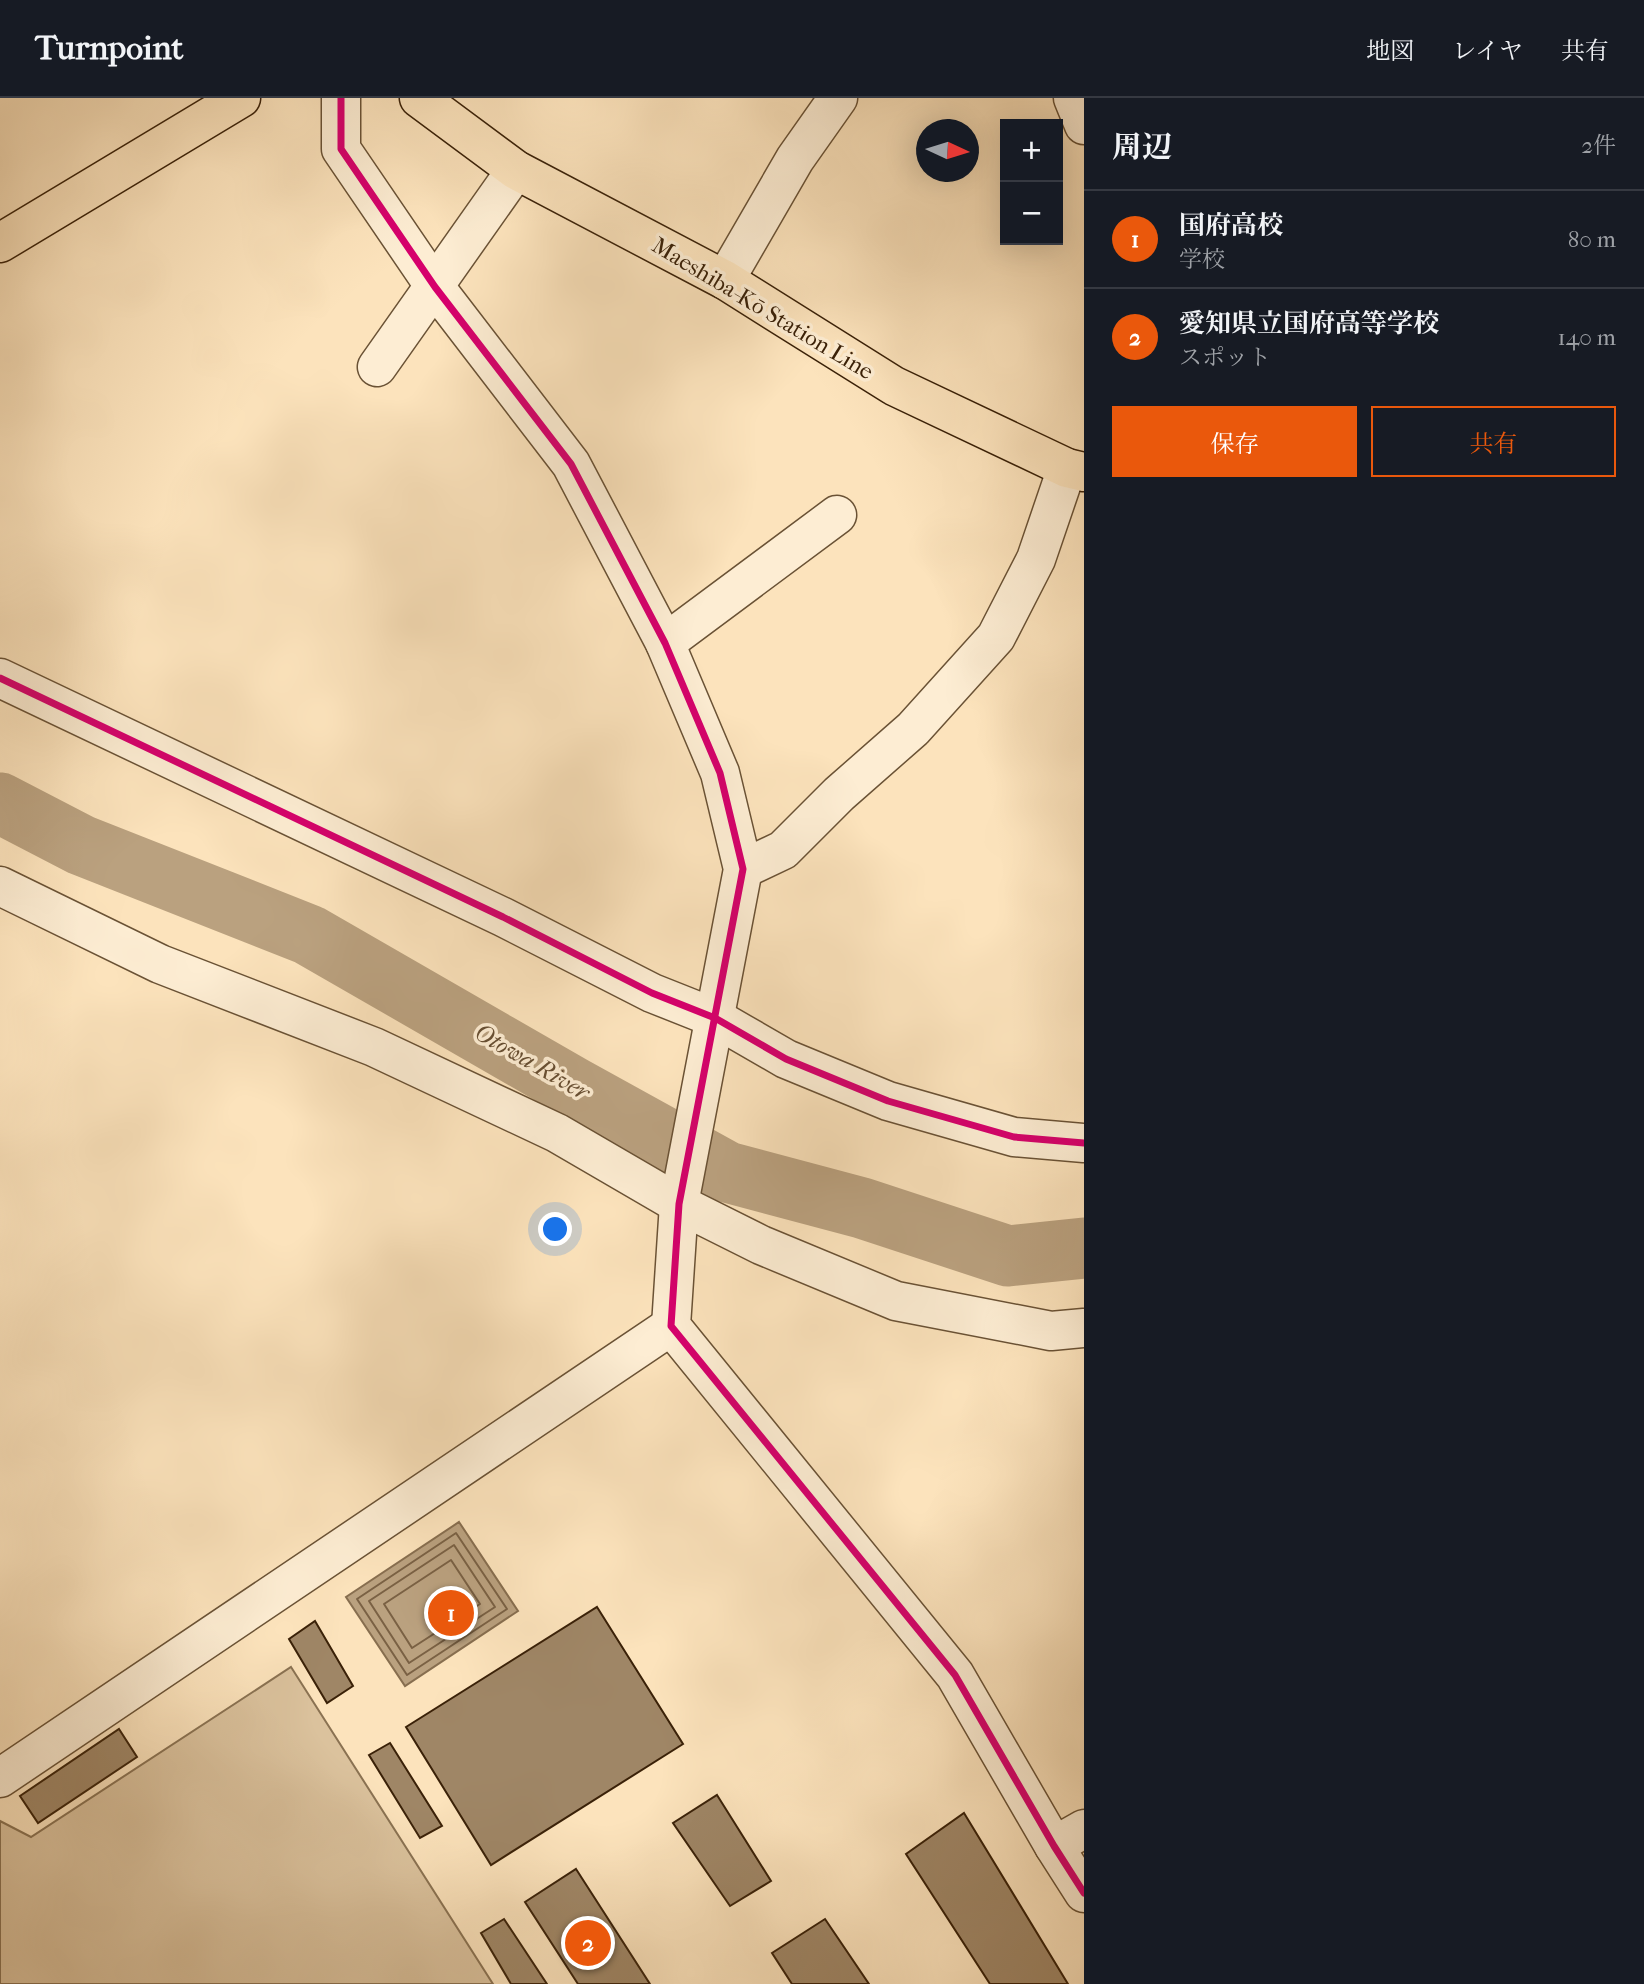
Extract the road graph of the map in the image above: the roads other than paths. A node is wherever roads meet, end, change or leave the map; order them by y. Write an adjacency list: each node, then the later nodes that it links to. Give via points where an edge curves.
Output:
1 (241, 98): 8 (main road)
2 (341, 98): 10 (street, via 341,149)
3 (419, 98): 7 (main road, Maeshiba-Kō Station Line)
4 (838, 98): 9 (street, via 795,159)
5 (1073, 98): 6 (street)
6 (1084, 125)
7 (516, 170): 9 (main road, Maeshiba-Kō Station Line); 10 (street)
8 (0, 243)
9 (725, 280): 12 (main road, Maeshiba-Kō Station Line, via 894,386)
10 (435, 287): 11 (street); 14 (street, via 572,464)
11 (377, 367)
12 (1076, 470): 16 (street, via 996,636 912,729 783,850)
13 (837, 515): 14 (street)
14 (665, 643): 16 (street, via 720,773)
15 (0, 678): 18 (street, via 416,875)
16 (743, 869): 18 (street)
17 (0, 886): 20 (street, via 160,964 399,1059)
18 (712, 1026): 19 (street, via 888,1101 1014,1137); 20 (street)
19 (1084, 1143)
20 (681, 1193): 21 (street); 22 (street, via 761,1245 896,1301 1051,1331)
21 (671, 1325): 23 (street); 24 (street, via 955,1675)
22 (1084, 1328)
23 (2, 1774)
24 (1069, 1838): 25 (street)
25 (1084, 1893)

